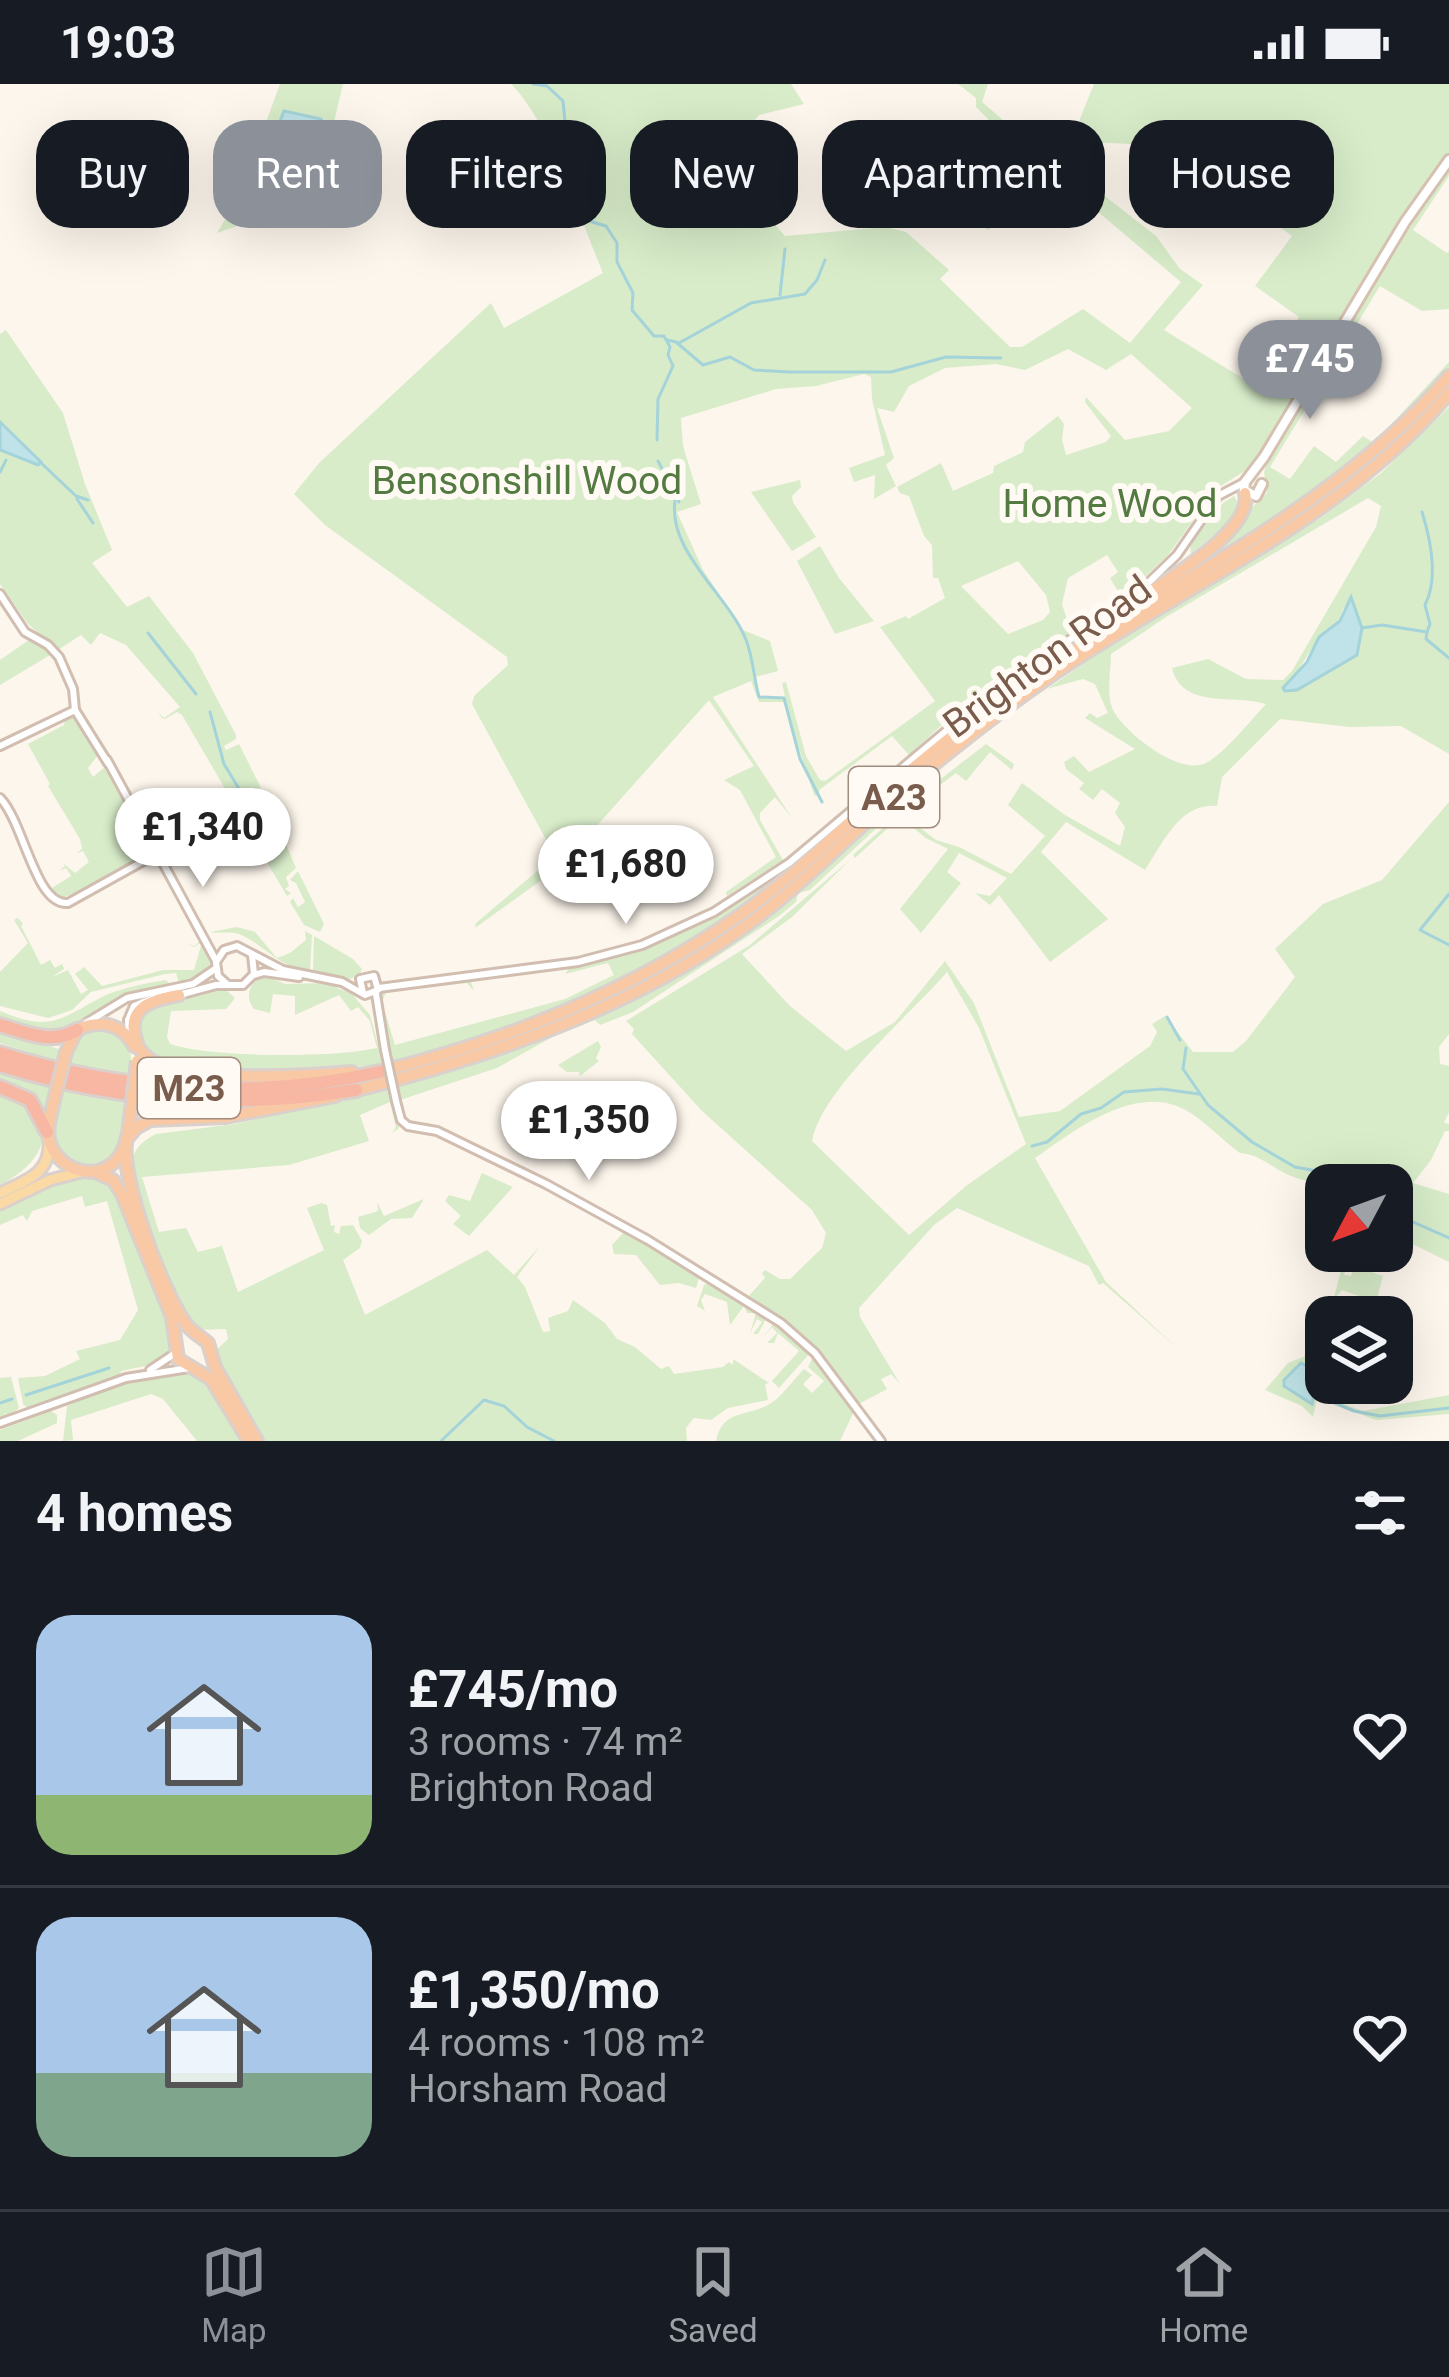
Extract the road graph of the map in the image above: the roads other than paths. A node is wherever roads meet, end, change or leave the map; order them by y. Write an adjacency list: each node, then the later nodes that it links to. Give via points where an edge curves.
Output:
1 (1449, 160): 4 (main road)
2 (1449, 376): 8 (highway, A23, via 1326,492)
3 (1449, 393): 36 (highway, A23, via 1334,502 1036,686 704,954 550,1030)
4 (1264, 458): 5 (main road); 6 (main road)
5 (1262, 484): 6 (main road); 6 (main road, via 1256,496)
6 (1246, 486): 8 (highway, via 1244,514 1212,547); 22 (street, Brighton Road, via 1226,490 1144,587 964,715 801,853 714,912 578,962)
7 (0, 594): 9 (street, via 25,632 59,657)
8 (1069, 653): 34 (highway, A23, via 958,732 771,892 698,943 547,1018)
9 (75, 710): 10 (street); 12 (street)
10 (0, 746)
11 (0, 798): 12 (street, via 58,904)
12 (156, 854): 13 (street)
13 (203, 931): 14 (street); 16 (street)
14 (227, 948): 15 (street); 16 (street)
15 (250, 952): 17 (street); 18 (street)
16 (216, 965): 23 (street); 29 (street, via 193,984 127,998)
17 (253, 976): 18 (street); 23 (street)
18 (309, 976): 21 (street)
19 (376, 978): 20 (street); 22 (street, Brighton Road); 24 (street)
20 (360, 980): 21 (street); 26 (street)
21 (342, 982): 26 (street)
22 (395, 983): 24 (street, Brighton Road)
23 (228, 985): 25 (street)
24 (377, 990): 26 (street, Brighton Road); 27 (street)
25 (179, 994): 30 (street, via 137,1003); 32 (highway, via 136,1011)
26 (364, 994): 27 (street)
27 (376, 1012): 50 (street, bridge, via 407,1126 437,1131 529,1175 773,1318 809,1346)
28 (0, 1025): 29 (highway, via 49,1038)
29 (78, 1030): 30 (highway, via 107,1024); 37 (highway, bridge)
30 (131, 1039): 32 (highway)
31 (0, 1053): 34 (highway, M23, via 106,1079 198,1089 289,1087)
32 (140, 1057): 34 (highway, A23, via 218,1073); 38 (highway, bridge)
33 (0, 1065): 36 (highway, M23, via 155,1098 267,1100)
34 (380, 1072)
35 (0, 1087): 37 (highway, via 31,1100)
36 (356, 1090): 38 (highway, A23, via 260,1112 153,1120)
37 (48, 1135): 39 (highway, via 61,1160); 41 (main road, via 43,1169)
38 (126, 1141): 40 (highway, via 115,1162); 43 (highway, via 131,1196)
39 (81, 1172): 40 (highway); 42 (main road)
40 (95, 1172): 44 (highway, via 120,1191)
41 (0, 1193)
42 (0, 1204)
43 (195, 1334): 44 (highway); 45 (highway)
44 (178, 1345): 46 (highway, via 179,1361); 47 (street)
45 (210, 1355): 46 (highway); 49 (highway)
46 (192, 1368): 47 (street); 49 (highway, via 215,1384)
47 (147, 1372): 48 (street)
48 (0, 1423)
49 (253, 1441)
50 (881, 1441)

